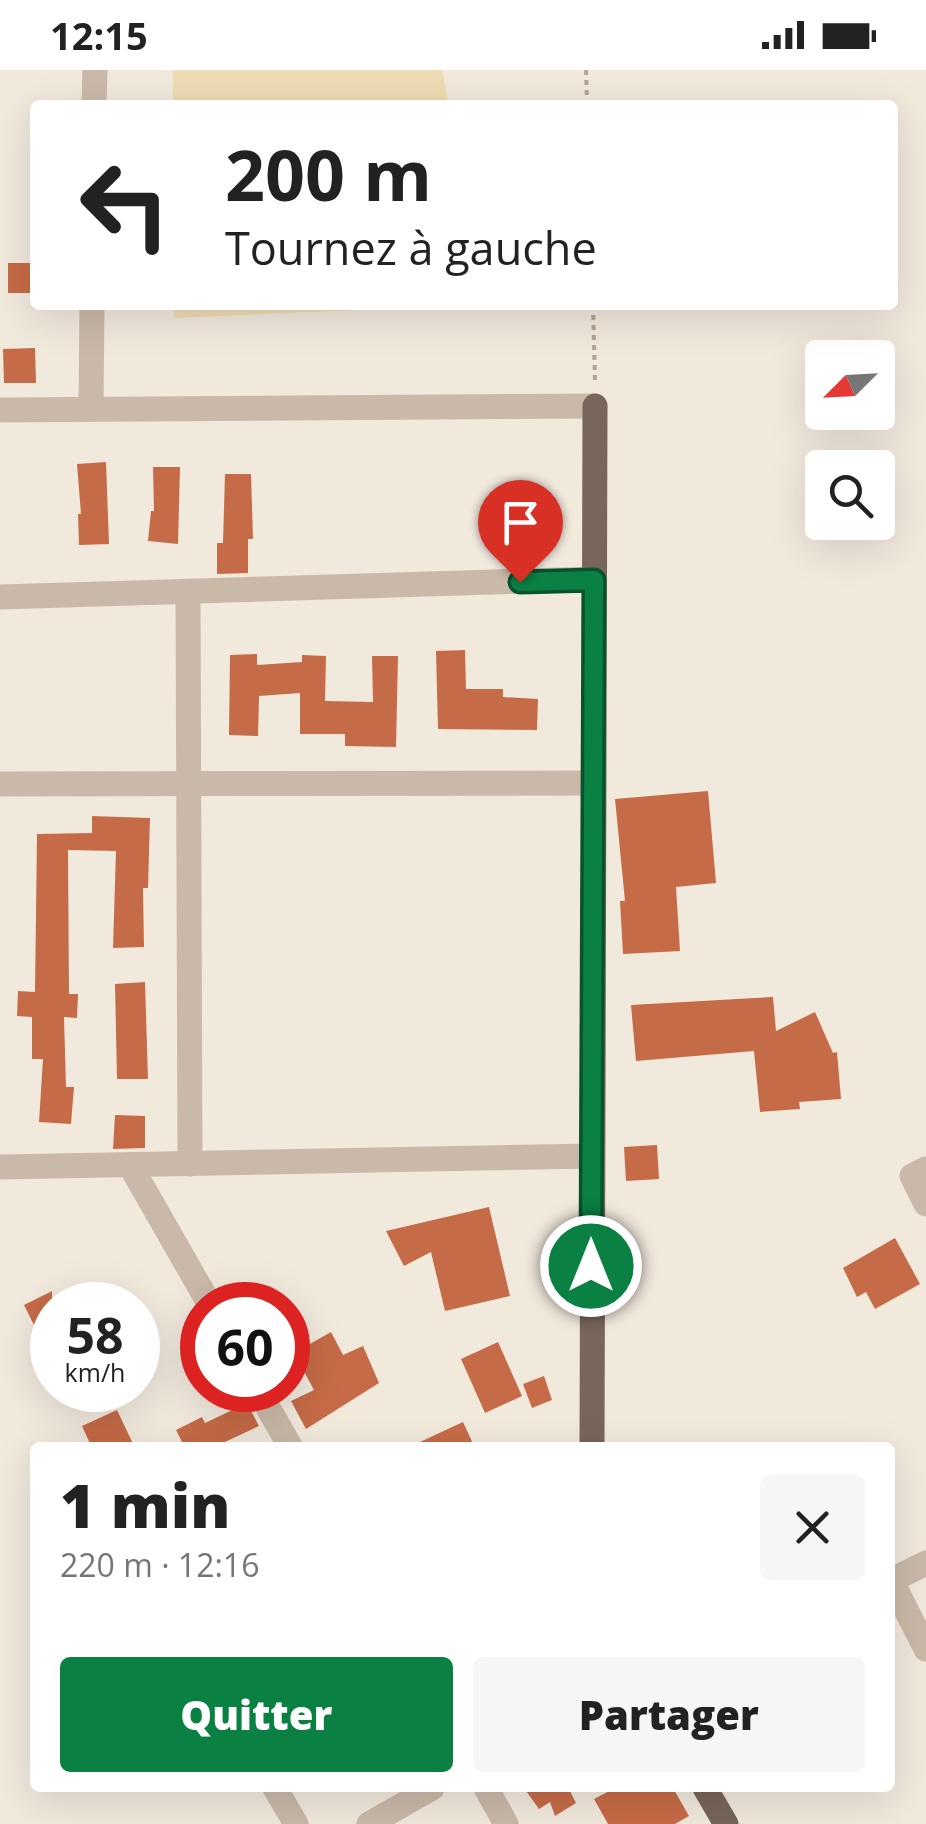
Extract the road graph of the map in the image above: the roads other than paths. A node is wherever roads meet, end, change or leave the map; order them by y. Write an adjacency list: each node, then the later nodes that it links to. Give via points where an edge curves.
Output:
1 (95, 70): 2 (street)
2 (94, 100)
3 (92, 310): 5 (street)
4 (595, 406): 5 (street); 7 (main road)
5 (91, 408): 6 (street)
6 (0, 410)
7 (594, 580): 8 (street); 10 (main road)
8 (188, 592): 9 (street); 12 (street)
9 (0, 597)
10 (593, 783): 12 (street); 13 (main road)
11 (0, 784): 12 (street)
12 (188, 784): 14 (street)
13 (590, 1156): 14 (street); 22 (main road)
14 (190, 1164): 15 (street)
15 (130, 1165): 16 (street); 19 (street)
16 (0, 1167)
17 (926, 1169): 18 (street, via 912,1176)
18 (926, 1204)
19 (197, 1282)
20 (271, 1412): 21 (street)
21 (288, 1442)
22 (592, 1442)
23 (926, 1563): 24 (street)
24 (895, 1578)
25 (895, 1590): 26 (street)
26 (926, 1649)
27 (277, 1792): 31 (street)
28 (425, 1792): 32 (street)
29 (488, 1792): 33 (street)
30 (707, 1792): 34 (main road)
31 (296, 1824)
32 (369, 1824)
33 (506, 1824)
34 (726, 1824)

